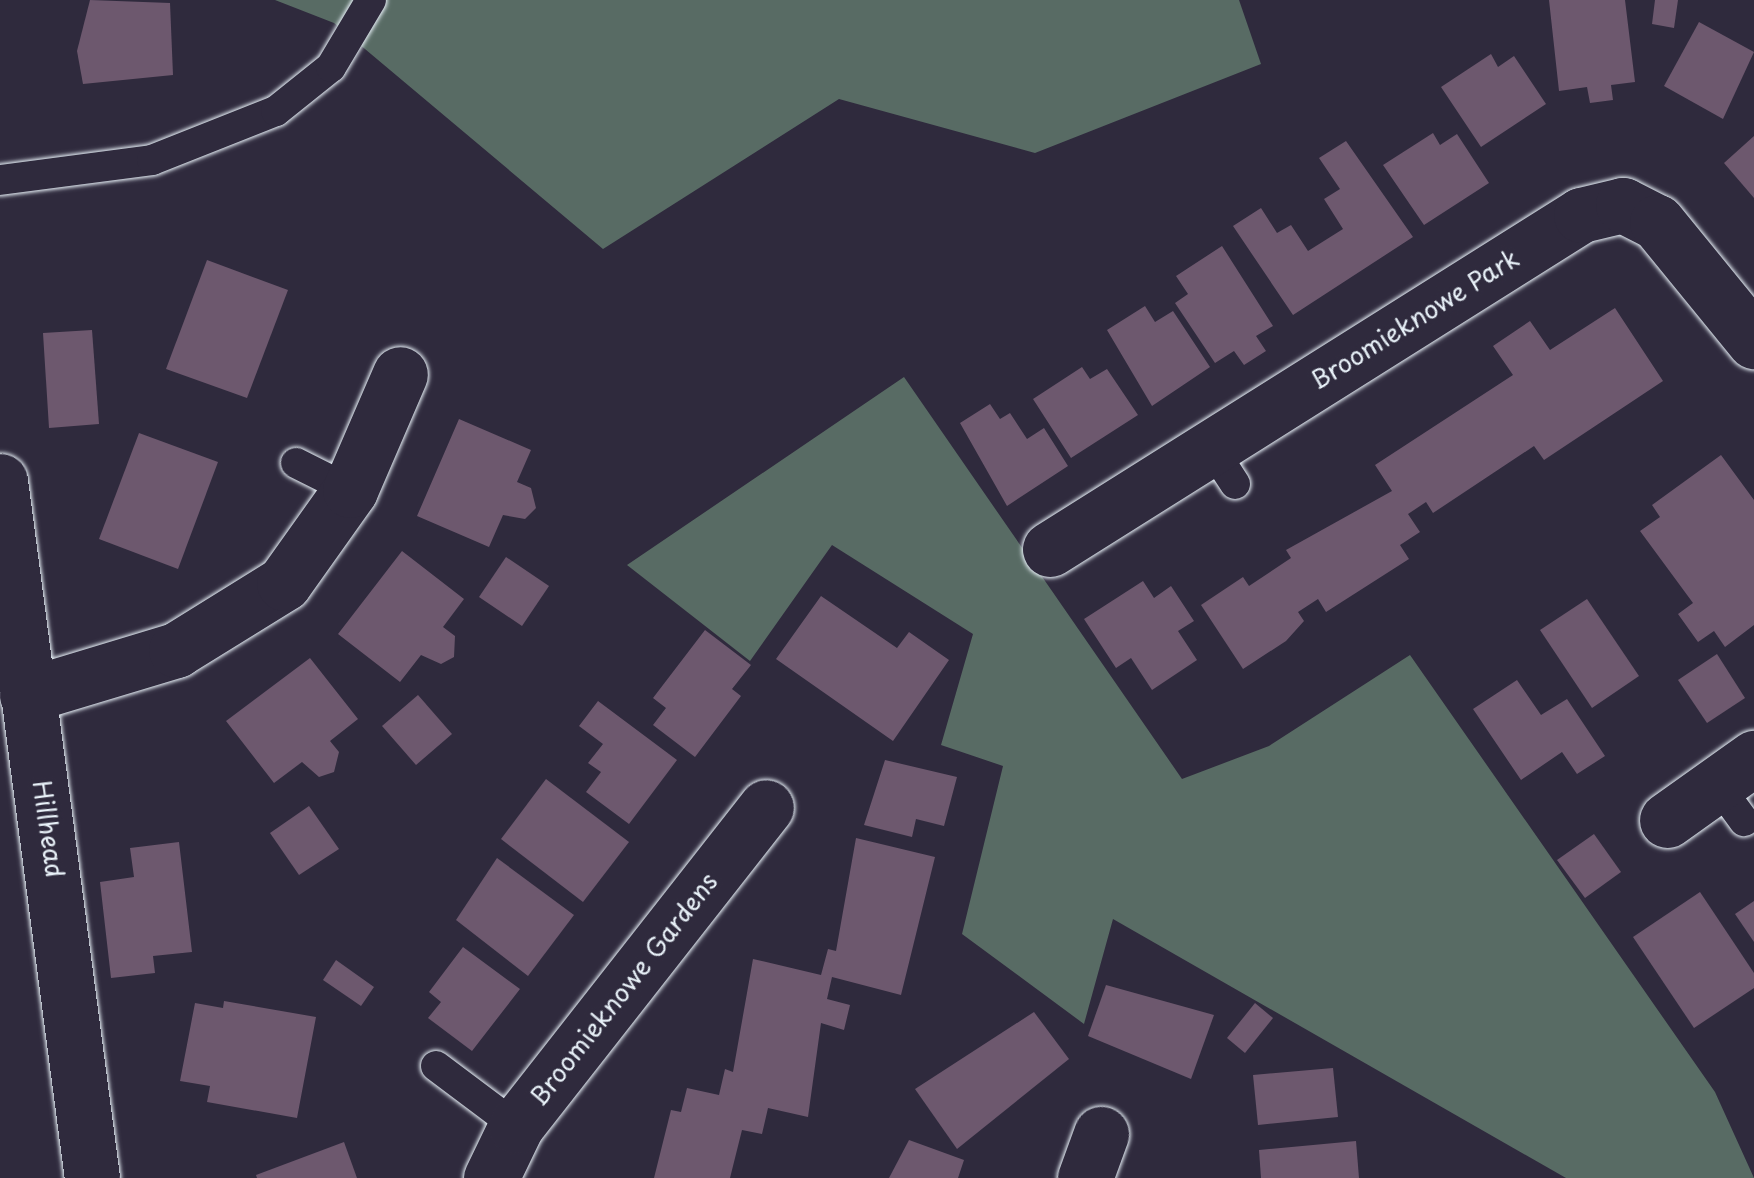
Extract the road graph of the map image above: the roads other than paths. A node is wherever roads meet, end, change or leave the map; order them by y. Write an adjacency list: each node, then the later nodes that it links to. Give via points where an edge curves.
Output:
1 (371, 0): 2 (lane, via 330,67 276,111 152,160)
2 (0, 180)
3 (1754, 340): 8 (street, Broomieknowe Park, via 1658,222 1622,204 1581,215 1223,466)
4 (400, 374): 7 (street)
5 (296, 463): 7 (lane)
6 (0, 481): 9 (street, Hillhead)
7 (350, 490): 9 (street, via 284,584 226,624 74,687)
8 (1050, 549)
9 (27, 695): 15 (street, Hillhead)
10 (1739, 788): 12 (street)
11 (766, 807): 14 (street, Broomieknowe Gardens)
12 (1668, 820)
13 (436, 1066): 14 (lane)
14 (516, 1126): 16 (street, Broomieknowe Gardens)
15 (92, 1178)
16 (491, 1178)

